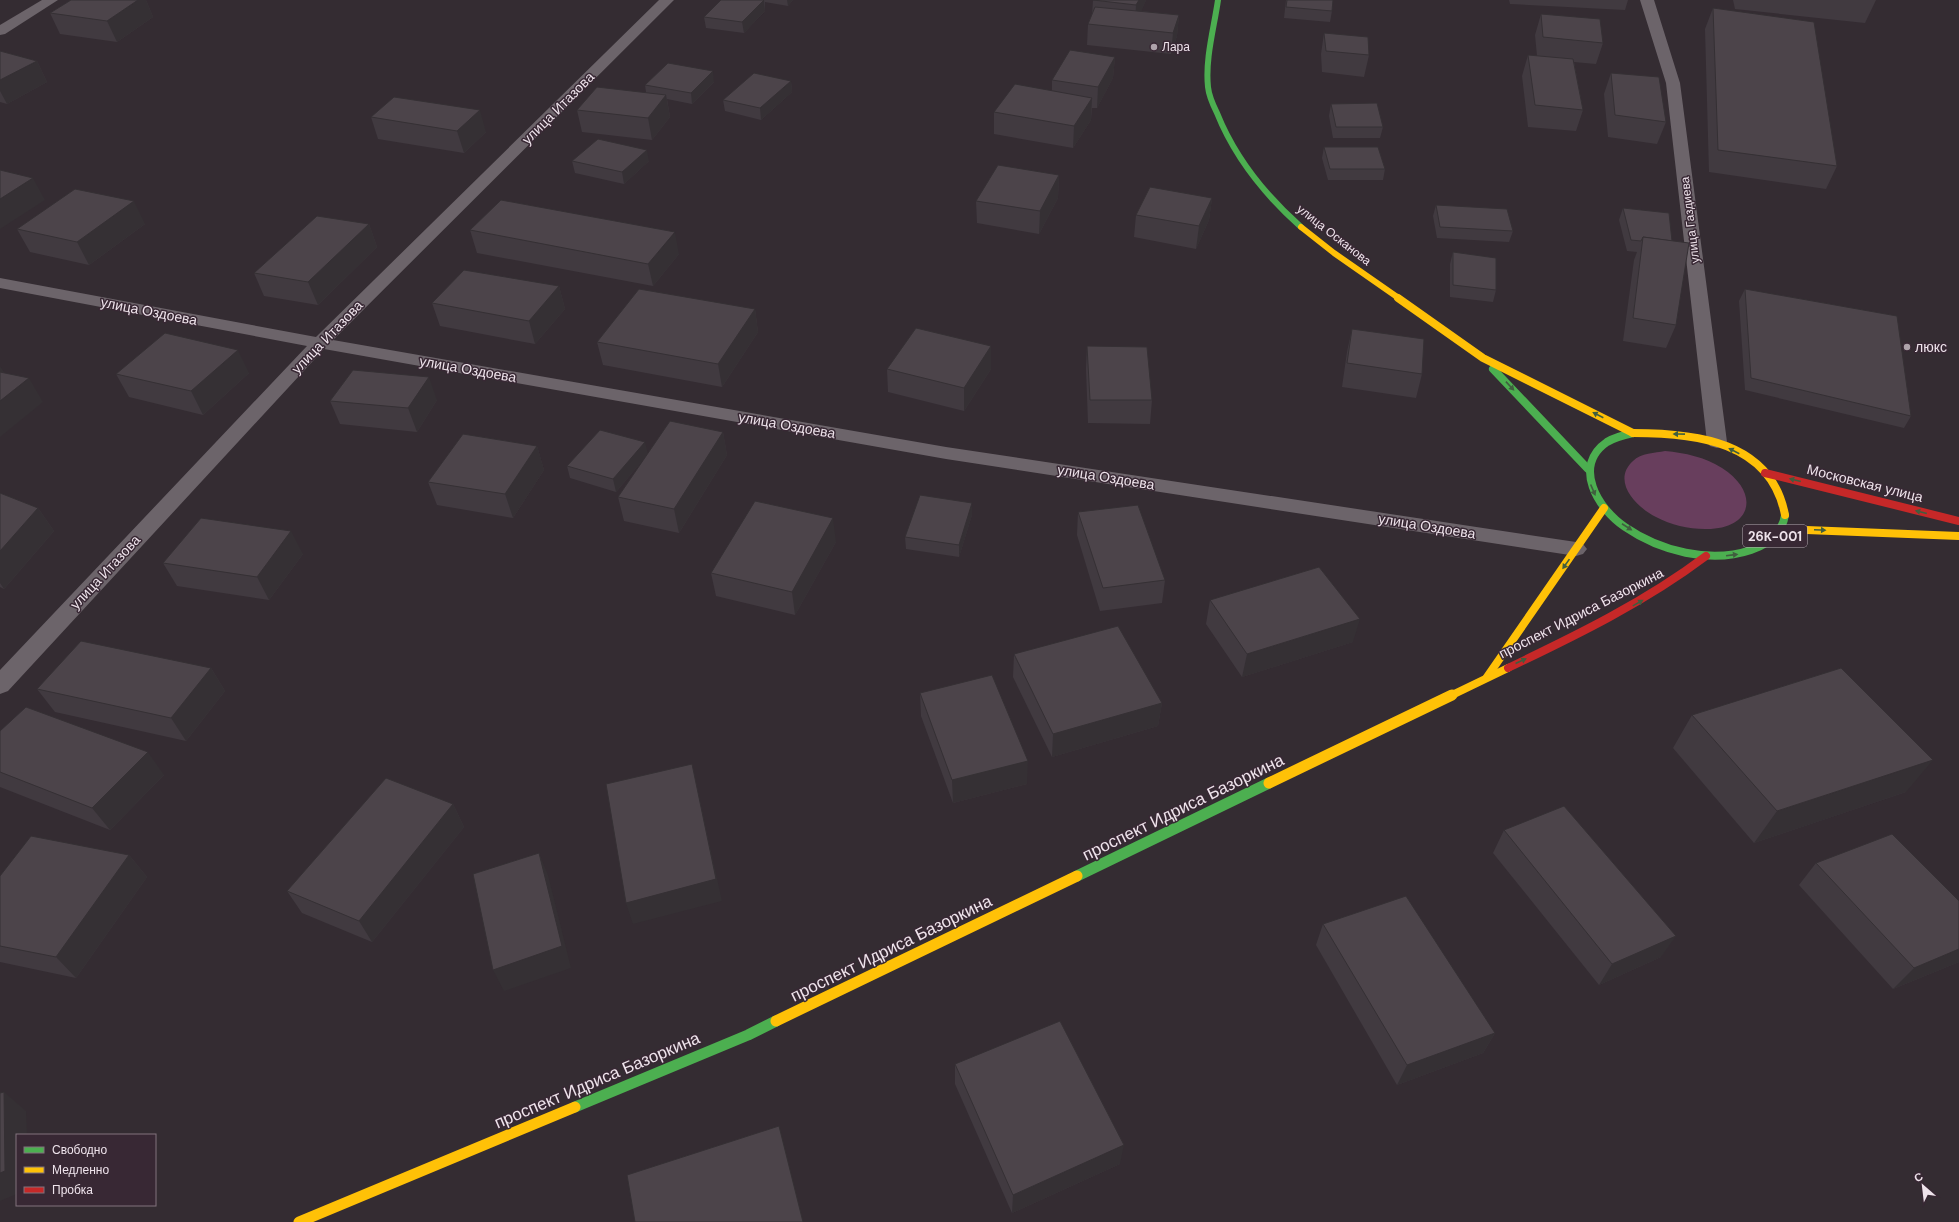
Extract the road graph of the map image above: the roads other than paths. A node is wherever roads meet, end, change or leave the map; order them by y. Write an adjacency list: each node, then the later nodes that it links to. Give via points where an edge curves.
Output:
1 (51, 0): 5 (street)
2 (667, 0): 7 (street, улица Итазова)
3 (1218, 0): 8 (main road, улица Осканова / 26К-001, via 1209,57 1208,86 1225,131 1239,157 1261,188 1299,225 1334,253)
4 (1647, 0): 10 (street, улица Газдиева, via 1673,83)
5 (0, 31)
6 (0, 283): 7 (street, улица Оздоева)
7 (320, 343): 17 (street, улица Оздоева, via 946,453); 20 (street, улица Итазова)
8 (1483, 358): 9 (main road, улица Осканова / 26К-001, one-way to 8); 11 (main road, улица Осканова / 26К-001, one-way to 11)
9 (1633, 433): 10 (main road, 26К-001, one-way to 9, via 1688,434); 11 (main road, 26К-001, via 1611,440 1596,453)
10 (1717, 442): 12 (main road, 26К-001, one-way to 10, via 1743,456)
11 (1588, 469): 13 (main road, 26К-001, one-way to 13, via 1592,489)
12 (1765, 473): 14 (main road, Московская улица / 26К-001, one-way to 12); 15 (main road, 26К-001, via 1780,491 1786,511)
13 (1604, 508): 17 (main road, проспект Идриса Базоркина); 18 (main road, 26К-001, one-way to 18, via 1625,527 1653,542)
14 (1959, 521)
15 (1781, 529): 16 (main road, 26К-001, one-way to 16); 18 (main road, 26К-001, one-way to 15, via 1754,551 1771,542)
16 (1959, 536)
17 (1576, 549): 19 (main road, проспект Идриса Базоркина, one-way to 19)
18 (1706, 556): 19 (main road, проспект Идриса Базоркина, one-way to 18, via 1638,603 1677,579)
19 (1486, 678): 21 (main road, проспект Идриса Базоркина, via 748,1035)
20 (0, 685)
21 (299, 1222)

